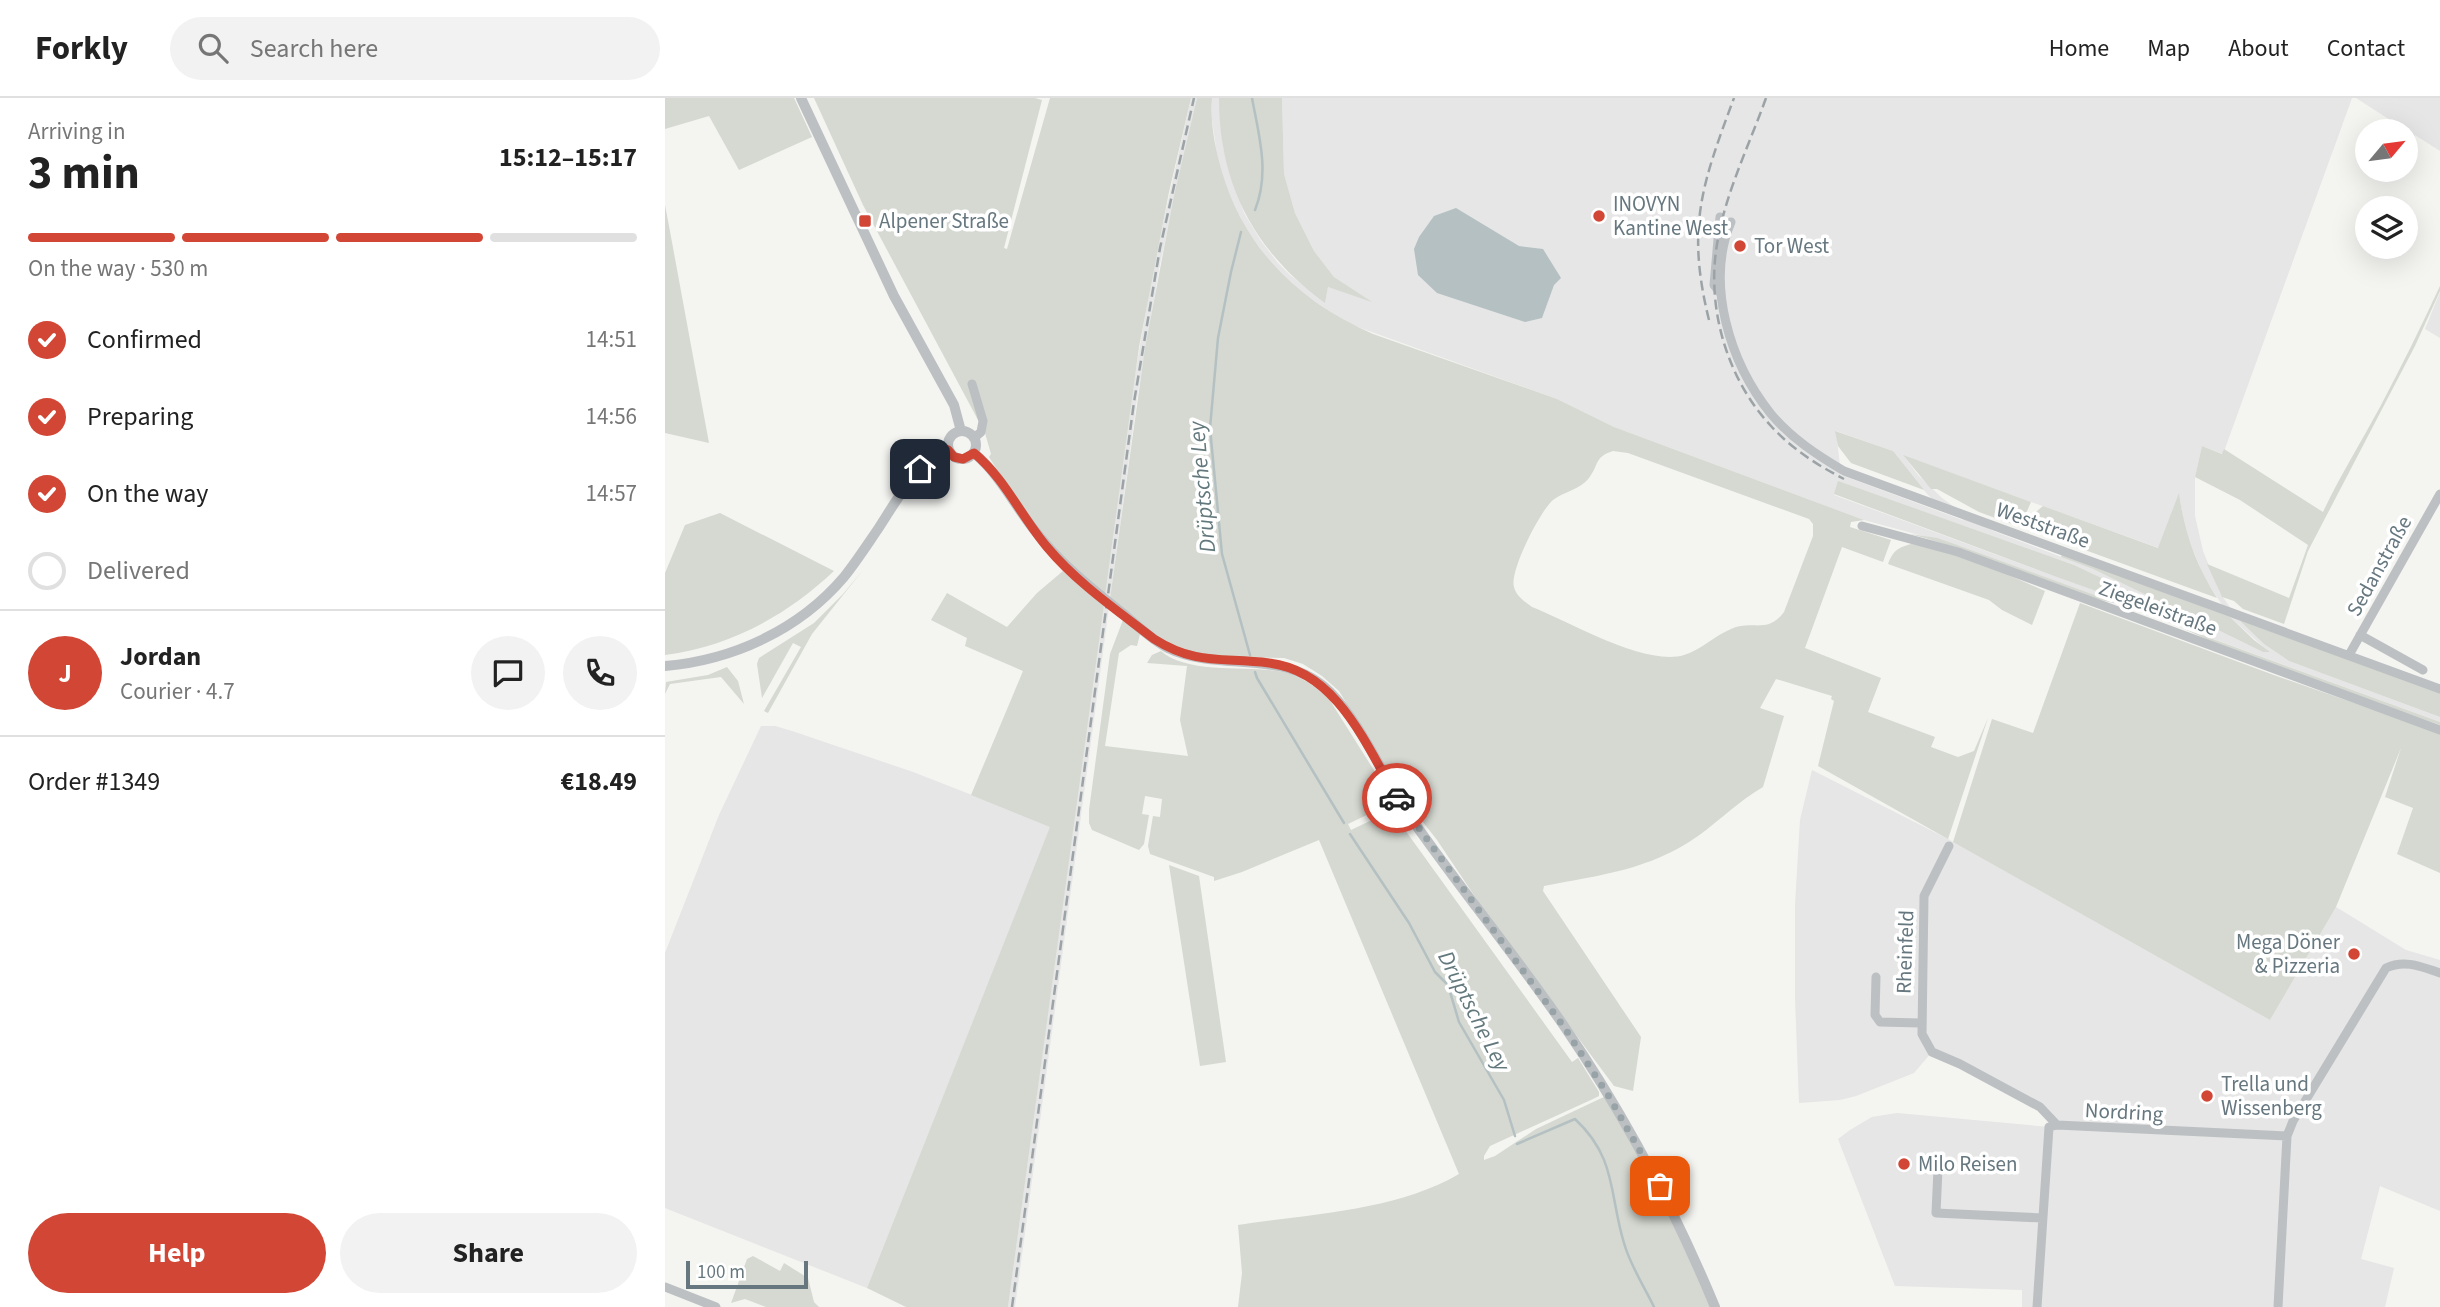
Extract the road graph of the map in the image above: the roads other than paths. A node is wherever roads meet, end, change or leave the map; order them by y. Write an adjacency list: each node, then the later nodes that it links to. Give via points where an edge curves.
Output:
1 (801, 98): 6 (street, via 894,296 954,405)
2 (1720, 217): 4 (street, Weststraße, via 1714,285)
3 (1731, 222): 4 (street, Weststraße, via 1724,239)
4 (1721, 294): 13 (street, Weststraße, via 1736,354 1757,394 1793,436 1844,471)
5 (972, 384): 7 (street, via 983,421)
6 (961, 431): 7 (street); 8 (street, via 950,437)
7 (974, 438): 9 (street)
8 (948, 450): 9 (street, via 963,459); 14 (street, via 915,474 848,572 796,619 736,651)
9 (974, 453): 28 (street, via 999,478 1061,563 1154,639 1192,658 1285,666 1312,677 1331,693 1413,822 1564,1027 1608,1095 1656,1178)
10 (2440, 494): 12 (street, Sedanstraße)
11 (1862, 526): 17 (street, Ziegeleistraße, via 1958,552)
12 (2360, 635): 13 (street, Sedanstraße); 15 (street)
13 (2349, 655): 16 (street, Weststraße)
14 (665, 666)
15 (2423, 670)
16 (2440, 689)
17 (2440, 730)
18 (1949, 846): 21 (street, Rheinfeld, via 1924,896)
19 (2440, 973): 23 (street, via 2413,964 2386,968)
20 (1876, 977): 21 (street, Rheinfeld, via 1875,1015 1880,1022)
21 (1920, 1023): 22 (street, Rheinfeld, via 1932,1052 2040,1107)
22 (2057, 1125): 23 (street, Nordring); 25 (street, Nordring, via 2049,1127 2047,1137)
23 (2287, 1136): 30 (street)
24 (1938, 1169): 25 (street, via 1936,1213)
25 (2042, 1218): 29 (street, Nordring)
26 (666, 1290): 27 (street)
27 (716, 1307)
28 (1715, 1307)
29 (2037, 1307)
30 (2278, 1307)

